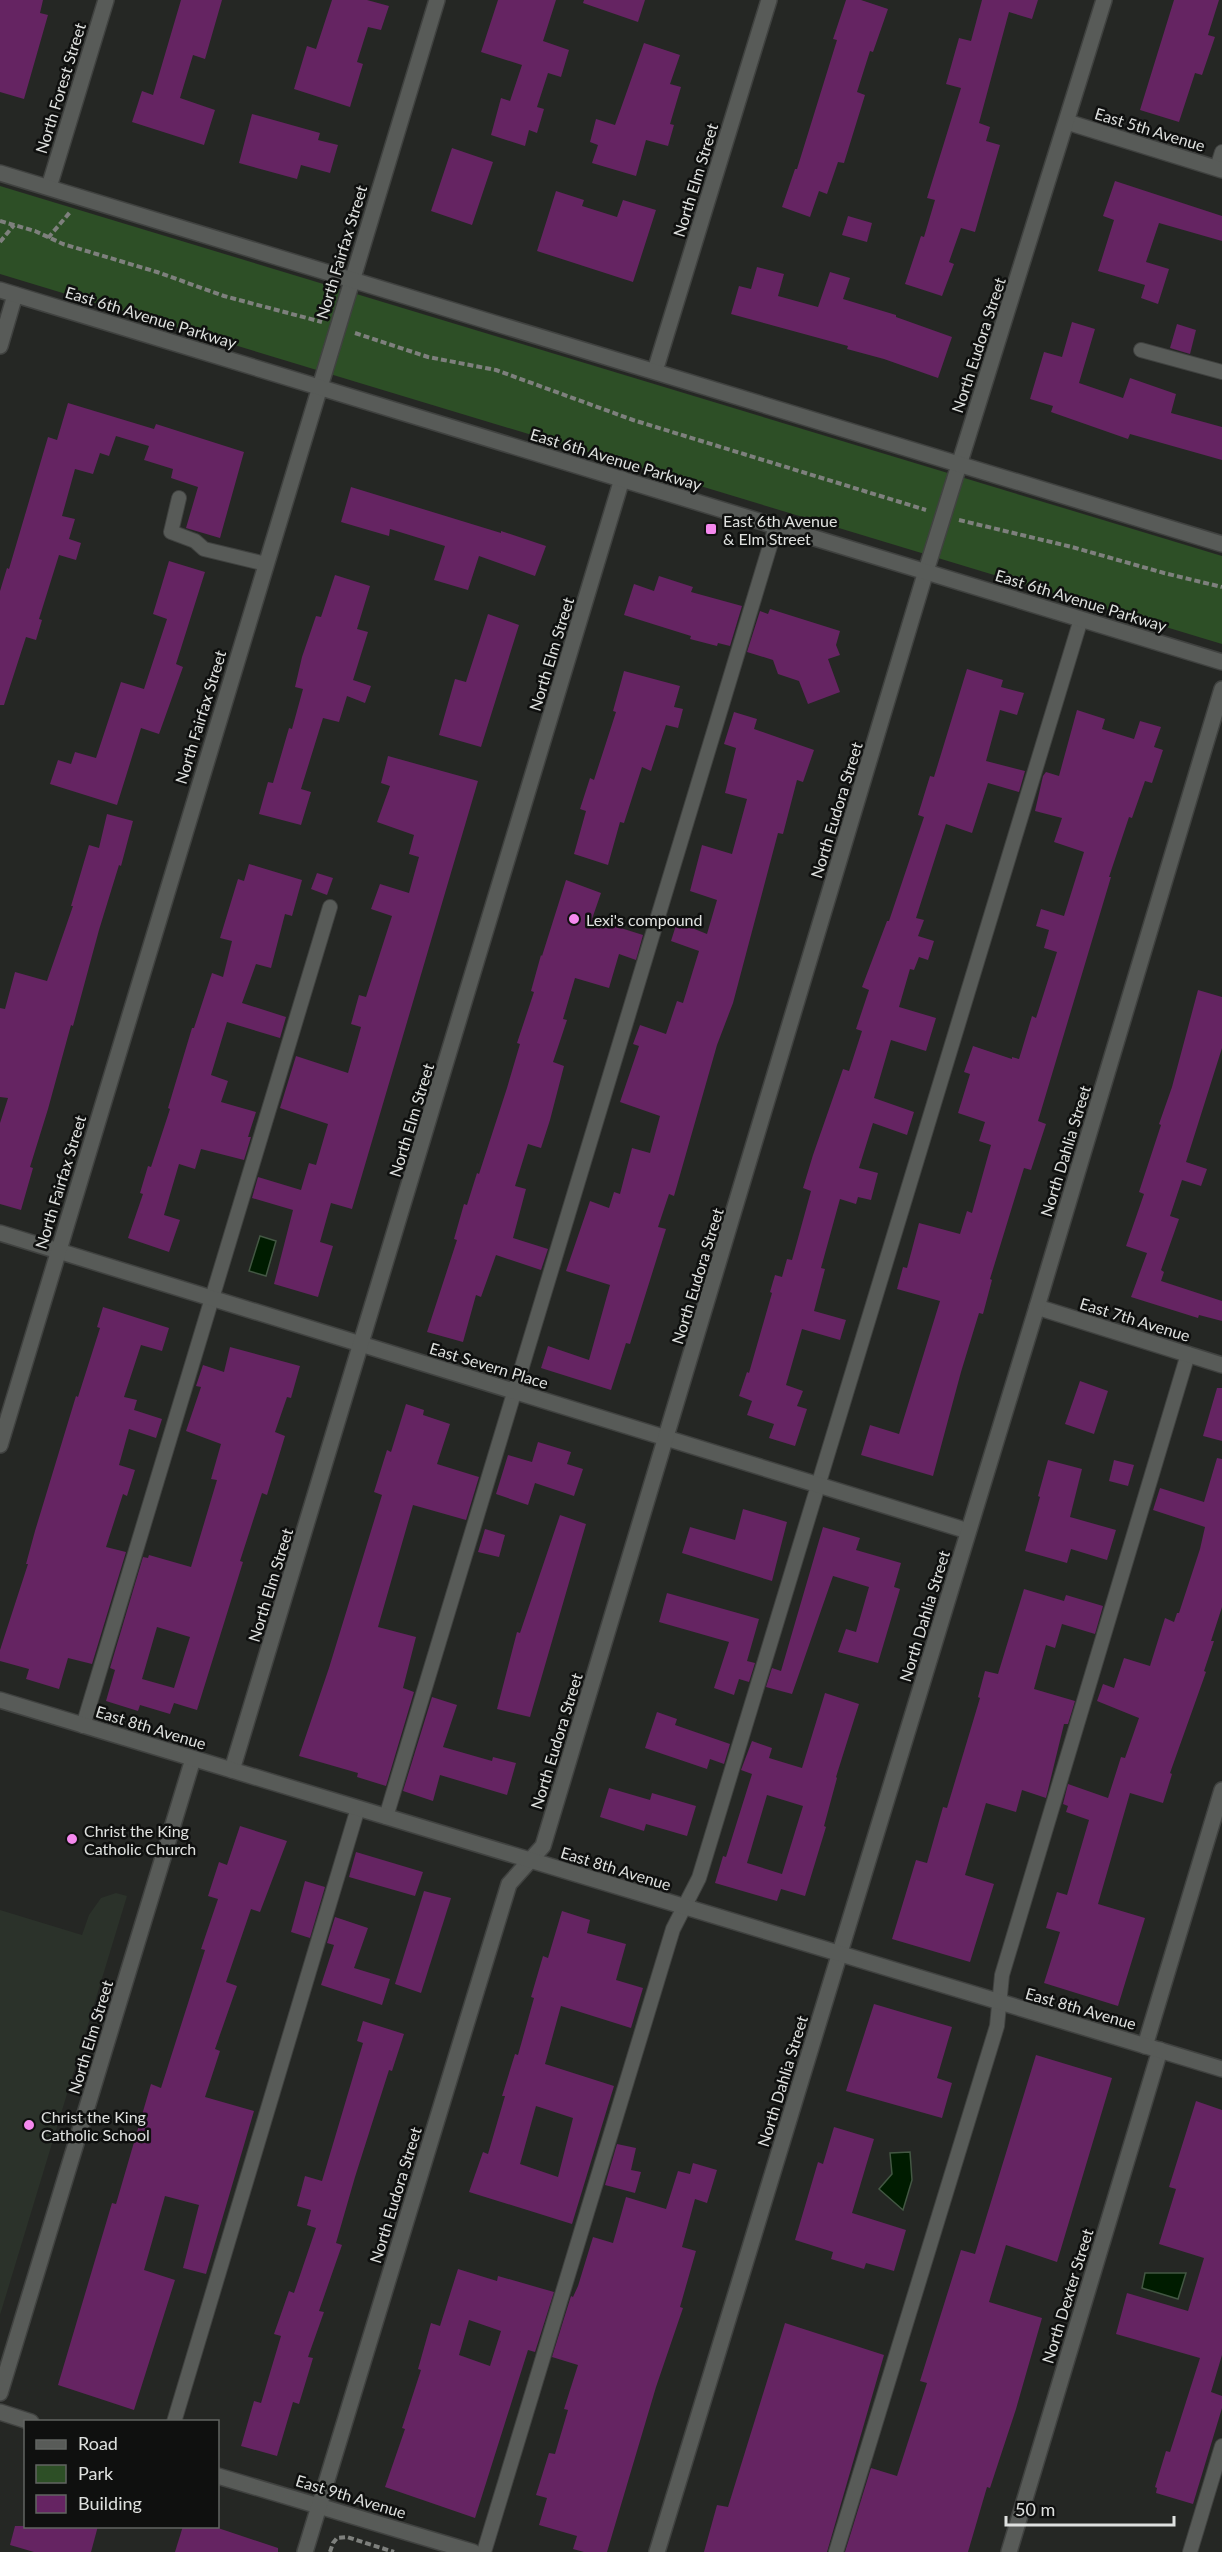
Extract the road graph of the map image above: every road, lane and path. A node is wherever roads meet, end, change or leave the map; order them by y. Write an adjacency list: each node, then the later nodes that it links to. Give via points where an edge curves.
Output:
1 (105, 0): 9 (street, North Forest Street)
2 (437, 0): 15 (street, North Fairfax Street)
3 (769, 0): 21 (street, North Elm Street)
4 (1104, 0): 5 (street, North Eudora Street)
5 (1067, 122): 7 (street, East 5th Avenue); 24 (street, North Eudora Street)
6 (1222, 152): 7 (lane)
7 (1220, 169)
8 (0, 173): 9 (street)
9 (49, 187): 10 (street)
10 (78, 197): 13 (path, via 71,212); 15 (street)
11 (0, 221): 12 (path)
12 (14, 225): 13 (path); 14 (path)
13 (48, 238): 18 (path, via 225,296)
14 (0, 242)
15 (352, 280): 18 (street, North Fairfax Street); 21 (street)
16 (0, 290): 17 (street, East 6th Avenue Parkway)
17 (15, 295): 19 (street); 23 (street, East 6th Avenue Parkway)
18 (338, 326): 23 (street, North Fairfax Street); 27 (path, via 428,357 496,370 633,420)
19 (0, 346)
20 (1141, 350): 22 (lane)
21 (655, 372): 24 (street)
22 (1222, 372)
23 (319, 387): 25 (street, East 6th Avenue Parkway); 30 (street, North Fairfax Street)
24 (959, 464): 27 (street, North Eudora Street); 29 (street)
25 (622, 479): 28 (street, East 6th Avenue Parkway); 41 (street, North Elm Street)
26 (179, 498): 30 (lane, via 171,532 204,549)
27 (943, 516): 31 (street, North Eudora Street); 32 (path)
28 (776, 526): 31 (street, East 6th Avenue Parkway); 44 (lane)
29 (1222, 544)
30 (266, 564): 38 (street, North Fairfax Street)
31 (926, 571): 33 (street, East 6th Avenue Parkway); 45 (street, North Eudora Street)
32 (1222, 587)
33 (1081, 619): 34 (street, East 6th Avenue Parkway); 47 (lane)
34 (1222, 662)
35 (1222, 689): 40 (street, North Dahlia Street)
36 (330, 907): 39 (lane)
37 (0, 1233): 38 (street, East Severn Place)
38 (58, 1250): 39 (street, East Severn Place); 46 (street, North Fairfax Street)
39 (213, 1298): 41 (street, East Severn Place); 50 (lane)
40 (1037, 1308): 42 (street, East 7th Avenue); 48 (street, North Dahlia Street)
41 (362, 1344): 44 (street, East Severn Place); 52 (street, North Elm Street)
42 (1188, 1354): 43 (street, East 7th Avenue); 59 (lane, via 1002,1975)
43 (1222, 1365)
44 (514, 1391): 45 (street, East Severn Place); 55 (lane)
45 (667, 1438): 47 (street, East Severn Place); 56 (street, North Eudora Street, via 543,1846)
46 (0, 1445)
47 (819, 1485): 48 (street, East Severn Place); 57 (lane, via 699,1878)
48 (968, 1531): 58 (street, North Dahlia Street)
49 (0, 1700): 50 (street, East 8th Avenue)
50 (83, 1725): 51 (street, East 8th Avenue)
51 (194, 1759): 52 (street, East 8th Avenue); 63 (street, North Elm Street)
52 (232, 1770): 54 (street, East 8th Avenue)
53 (1222, 1790): 60 (street)
54 (358, 1809): 55 (street, East 8th Avenue); 66 (lane)
55 (386, 1817): 56 (street, East 8th Avenue)
56 (528, 1860): 57 (street, East 8th Avenue); 69 (street, North Eudora Street, via 509,1884)
57 (683, 1907): 58 (street, East 8th Avenue); 74 (lane, via 673,1929)
58 (839, 1955): 59 (street, East 8th Avenue); 75 (street, North Dahlia Street)
59 (999, 2002): 60 (street, East 8th Avenue); 76 (lane, via 997,2026)
60 (1145, 2046): 61 (street, East 8th Avenue)
61 (1160, 2050): 62 (street, East 8th Avenue); 77 (street, North Dexter Street)
62 (1222, 2069)
63 (0, 2393)
64 (0, 2412): 65 (street)
65 (28, 2420)
66 (174, 2420)
67 (1222, 2446): 78 (lane)
68 (219, 2476): 69 (street, East 9th Avenue)
69 (319, 2505): 70 (street, North Eudora Street); 73 (street, East 9th Avenue)
70 (305, 2552)
71 (330, 2552): 72 (path, via 337,2538 347,2537)
72 (394, 2552)
73 (473, 2552)
74 (484, 2552)
75 (657, 2552)
76 (836, 2552)
77 (1009, 2552)
78 (1190, 2552)

